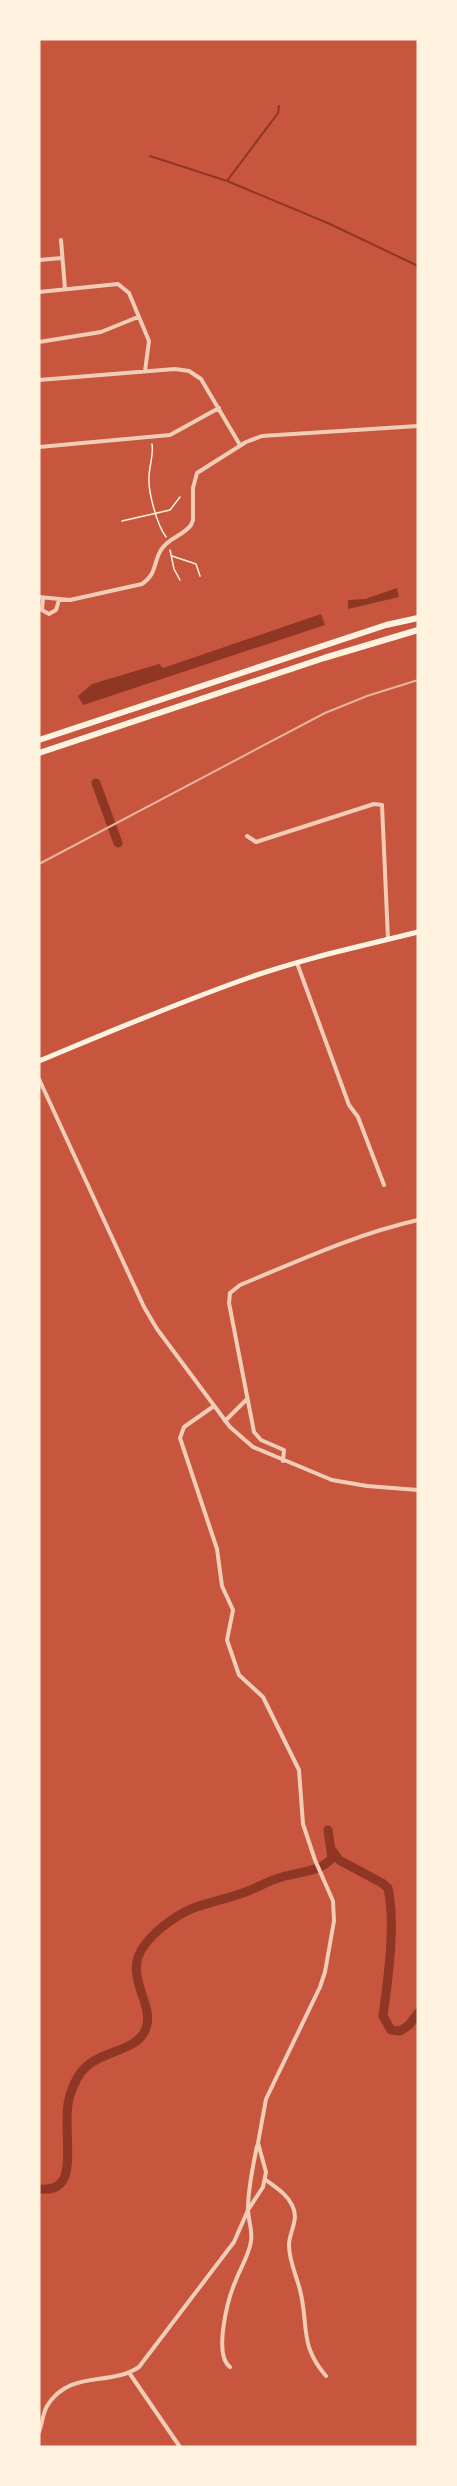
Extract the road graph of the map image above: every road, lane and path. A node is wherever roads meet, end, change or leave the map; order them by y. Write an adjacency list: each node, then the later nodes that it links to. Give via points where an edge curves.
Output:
1 (61, 240): 2 (street)
2 (62, 258): 3 (street); 4 (street)
3 (39, 260)
4 (65, 289): 5 (street); 6 (street, via 123,285)
5 (39, 292)
6 (138, 317): 7 (street, via 101,332); 8 (street, via 148,341)
7 (39, 342)
8 (145, 371): 9 (street); 10 (street, via 183,369 195,373)
9 (39, 380)
10 (219, 408): 13 (street); 14 (street, via 170,435)
11 (418, 426): 13 (street, via 262,436)
12 (152, 443): 16 (path, via 148,477)
13 (240, 445): 18 (street, via 197,473 191,525)
14 (39, 447)
15 (180, 497): 16 (path, via 170,510)
16 (156, 514): 17 (path); 18 (path)
17 (122, 522)
18 (169, 541): 19 (path); 23 (street, via 161,550 153,574 142,584)
19 (171, 555): 20 (path, via 192,561); 21 (path)
20 (200, 576)
21 (180, 580)
22 (41, 598): 23 (street); 23 (street, via 42,610 49,614 56,610)
23 (59, 600)
24 (418, 618): 26 (highway, via 386,625)
25 (418, 630): 27 (highway)
26 (39, 740)
27 (39, 753)
28 (247, 836): 30 (street, via 256,842 374,804 382,805)
29 (418, 932): 30 (main road)
30 (388, 939): 31 (main road)
31 (297, 963): 32 (main road, via 196,997); 34 (street)
32 (39, 1061)
33 (39, 1079): 37 (street, via 144,1307)
34 (384, 1185)
35 (418, 1221): 36 (street, via 334,1246 230,1293)
36 (247, 1399): 38 (street); 39 (street, via 256,1434 284,1450)
37 (214, 1406): 38 (street); 41 (street, via 184,1427 180,1438 217,1549 222,1586 233,1610 227,1640 239,1675 263,1697 299,1770 303,1824 333,1901 334,1921 325,1972 266,2099)
38 (225, 1421): 39 (street, via 253,1447)
39 (283, 1461): 40 (street, via 332,1480)
40 (418, 1490)
41 (258, 2143): 42 (street); 43 (street)
42 (266, 2180): 43 (street); 46 (street, via 285,2194 292,2205 295,2216 289,2241 290,2258 300,2291 307,2343 312,2359)
43 (248, 2210): 44 (street, via 252,2238 231,2294 221,2348); 45 (street, via 234,2242 139,2367)
44 (230, 2367)
45 (130, 2373): 47 (street, via 71,2383 46,2407); 48 (street)
46 (326, 2376)
47 (39, 2432)
48 (180, 2447)

